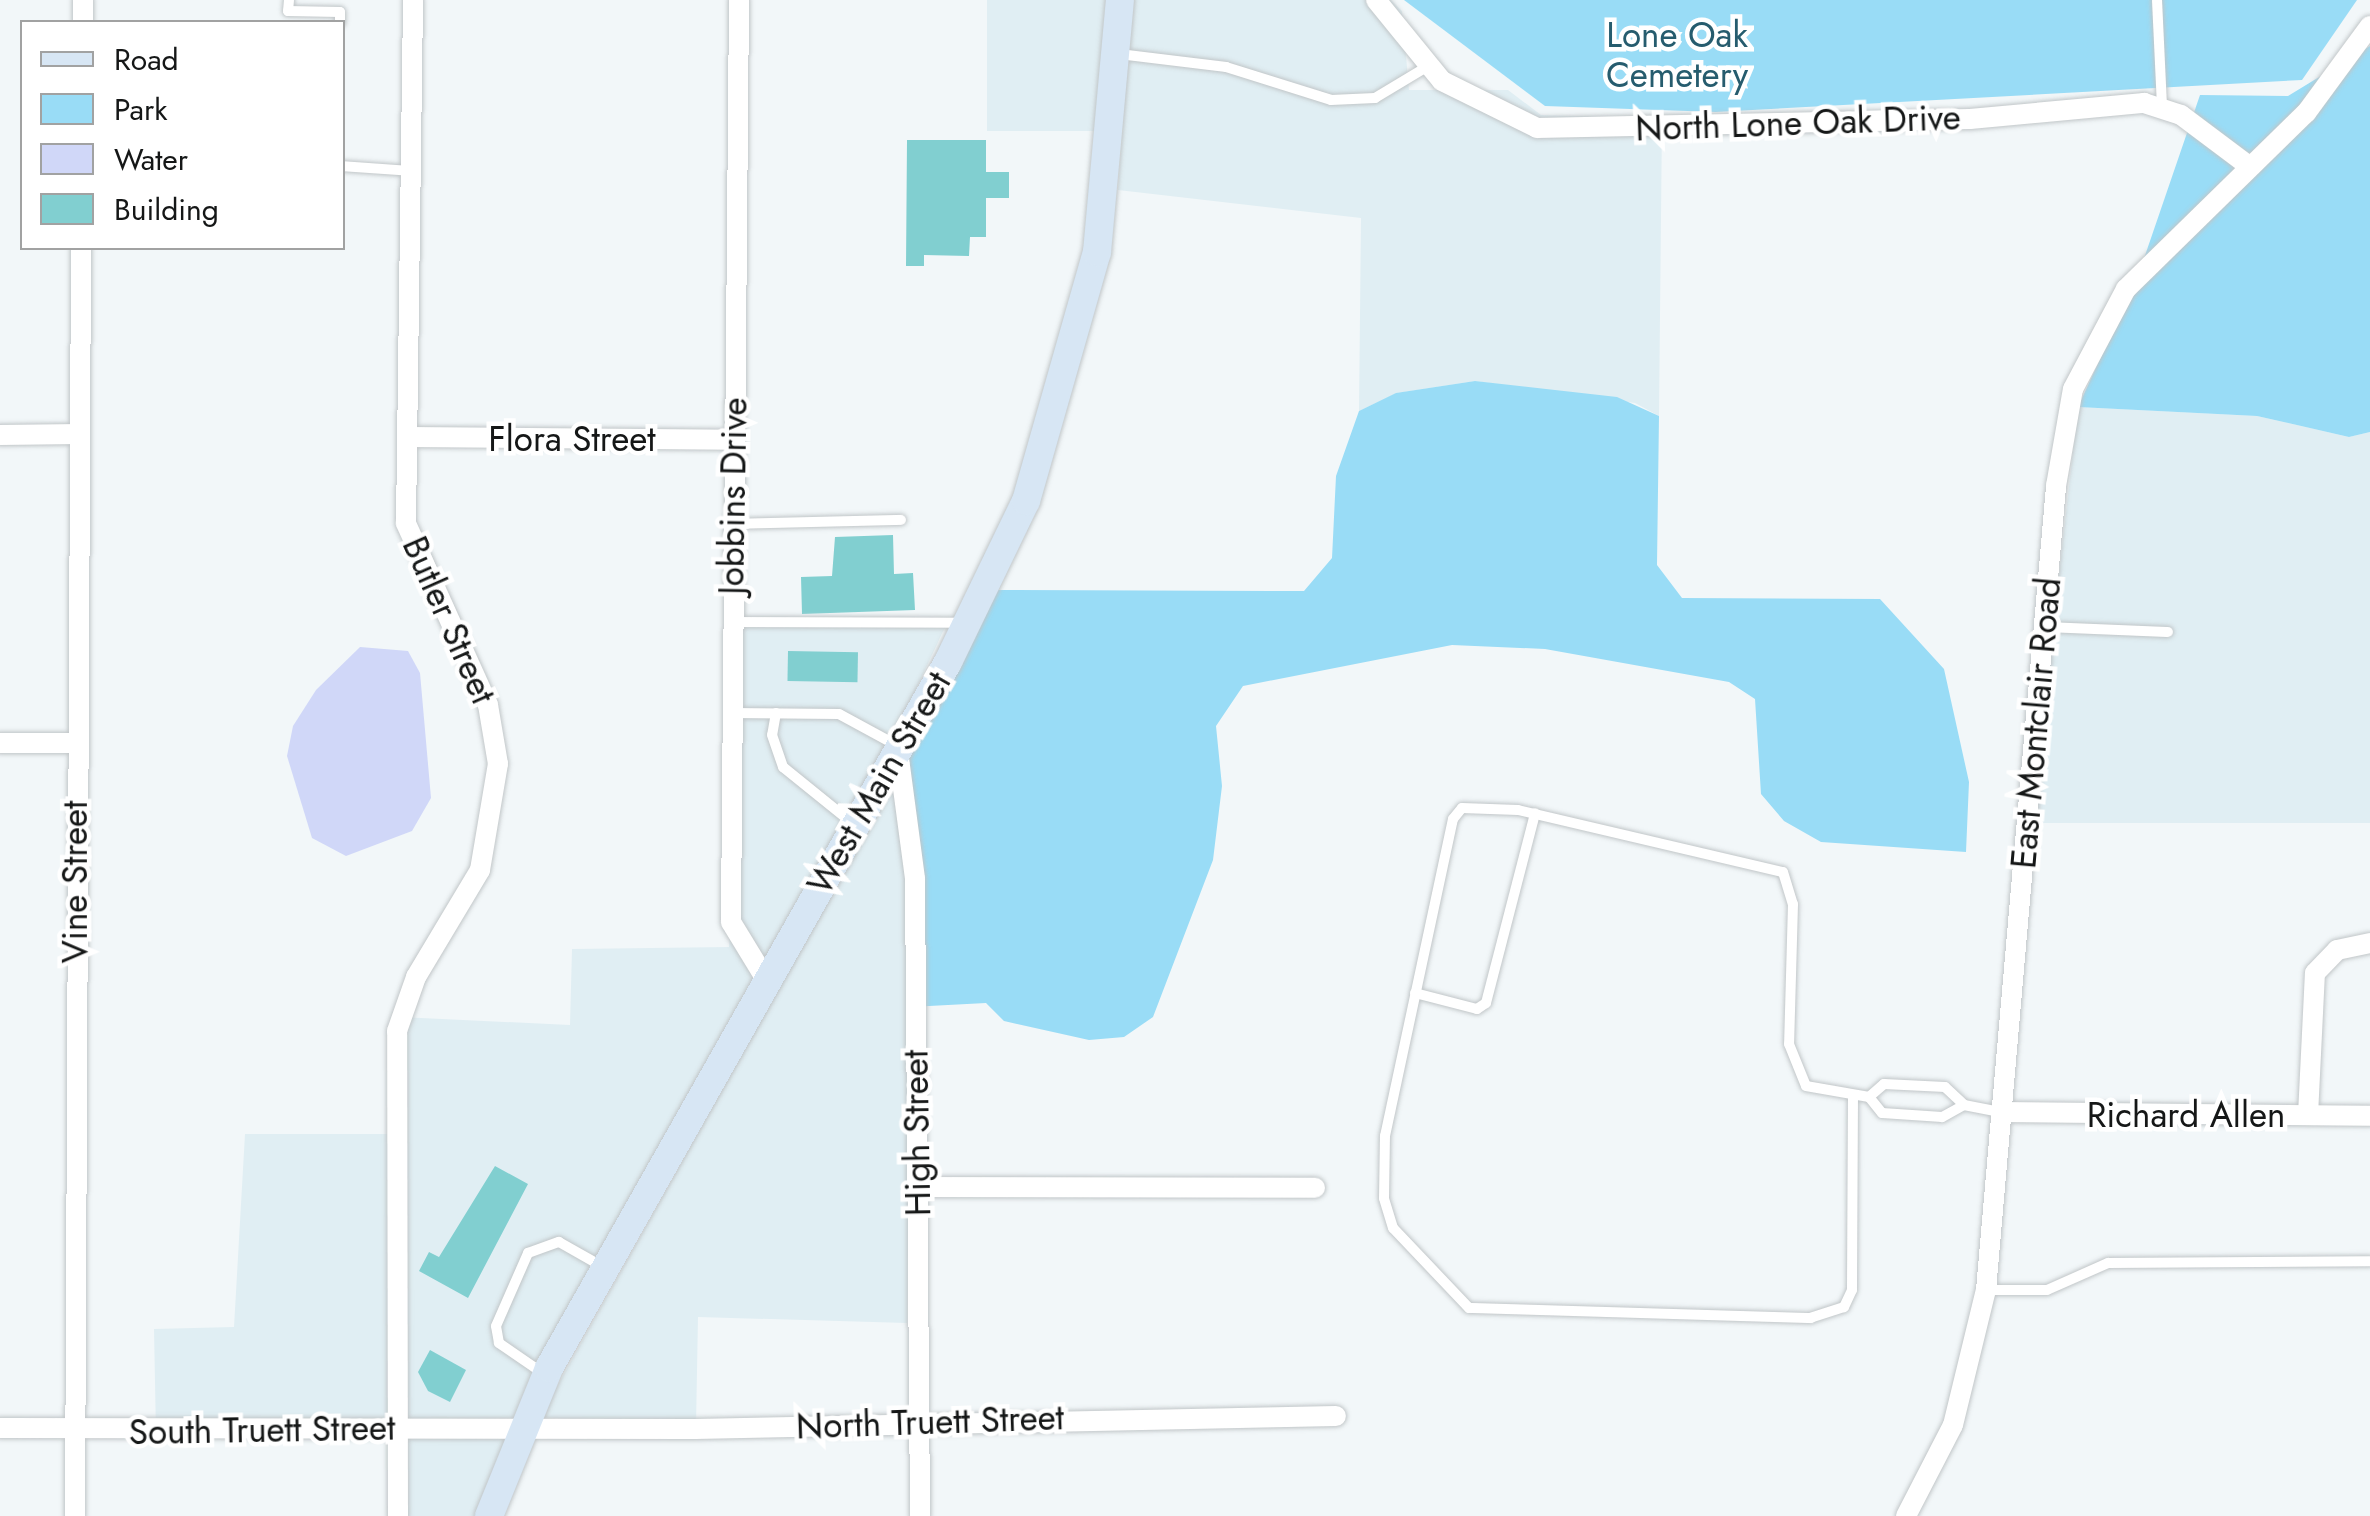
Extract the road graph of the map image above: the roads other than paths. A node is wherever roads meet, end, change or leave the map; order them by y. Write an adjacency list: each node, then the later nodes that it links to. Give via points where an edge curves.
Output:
1 (413, 0): 14 (street, Butler Street)
2 (739, 0): 19 (street, Jobbins Drive)
3 (1120, 0): 9 (main road, West Main Street)
4 (1376, 0): 10 (street, North Lone Oak Drive)
5 (2157, 0): 11 (lane)
6 (288, 5): 7 (lane, via 340,12)
7 (340, 20)
8 (2370, 26): 13 (street, East Montclair Road, via 2336,80)
9 (1118, 54): 10 (lane, via 1226,67 1331,100 1375,98); 23 (main road, West Main Street, via 1097,252 1068,374 1026,501)
10 (1430, 65): 11 (street, North Lone Oak Drive, via 1482,107 1536,128 1888,122 2110,102)
11 (2162, 106): 13 (street)
12 (345, 166): 14 (lane)
13 (2249, 166): 24 (street, East Montclair Road, via 2126,288 2087,352 2064,426)
14 (413, 171): 18 (street, Butler Street)
15 (81, 250): 17 (street, Vine Street)
16 (0, 434): 17 (street)
17 (80, 434): 29 (street, Vine Street)
18 (409, 438): 19 (street, Flora Street); 52 (street, Butler Street, via 411,543 488,706 498,764 480,870 416,977 397,1031)
19 (734, 440): 21 (street, Jobbins Drive)
20 (901, 520): 21 (lane)
21 (733, 524): 22 (street, Jobbins Drive)
22 (732, 622): 23 (lane); 26 (street, Jobbins Drive)
23 (969, 623): 30 (main road, West Main Street)
24 (2045, 627): 25 (lane); 39 (street, East Montclair Road)
25 (2168, 632)
26 (730, 713): 27 (lane); 34 (street, Jobbins Drive, via 731,922)
27 (776, 713): 30 (lane, via 839,714); 32 (lane, via 772,735 783,766)
28 (0, 742): 29 (street)
29 (76, 743): 53 (street, Vine Street)
30 (899, 749): 32 (main road, West Main Street); 42 (street, High Street, via 915,879)
31 (1535, 813): 35 (lane, via 1487,806 1462,808 1453,819); 35 (lane, via 1486,1003 1477,1010); 36 (lane, via 1783,872 1793,904 1789,1044 1806,1086)
32 (855, 826): 34 (main road, West Main Street)
33 (2370, 943): 40 (street, via 2336,950 2315,973)
34 (766, 981): 45 (main road, West Main Street)
35 (1416, 993): 36 (lane, via 1385,1136 1384,1198 1393,1228 1480,1312 1811,1318 1844,1307 1852,1290)
36 (1852, 1096): 37 (lane)
37 (1869, 1097): 38 (lane, via 1882,1113 1942,1117); 38 (lane, via 1884,1084 1945,1087)
38 (1964, 1105): 39 (lane)
39 (2002, 1112): 40 (street, Richard Allen); 46 (street, East Montclair Road)
40 (2308, 1115): 41 (street, Richard Allen)
41 (2370, 1116)
42 (918, 1188): 43 (street); 49 (street, High Street)
43 (1314, 1188)
44 (2370, 1260): 46 (lane, via 2108,1263 2047,1290)
45 (606, 1268): 47 (main road, West Main Street); 47 (lane, via 559,1242 528,1254 496,1326 499,1343)
46 (1986, 1290): 58 (street, East Montclair Road, via 1954,1425)
47 (546, 1376): 50 (main road, West Main Street)
48 (1336, 1416): 49 (street, North Truett Street)
49 (920, 1422): 50 (street, North Truett Street); 57 (street, High Street)
50 (524, 1426): 52 (street, South Truett Street); 56 (main road, West Main Street)
51 (0, 1428): 53 (street, South Truett Street)
52 (398, 1429): 53 (street, South Truett Street); 55 (street, Butler Street)
53 (75, 1433): 54 (street, Vine Street)
54 (75, 1516)
55 (398, 1516)
56 (489, 1516)
57 (920, 1516)
58 (1906, 1516)

